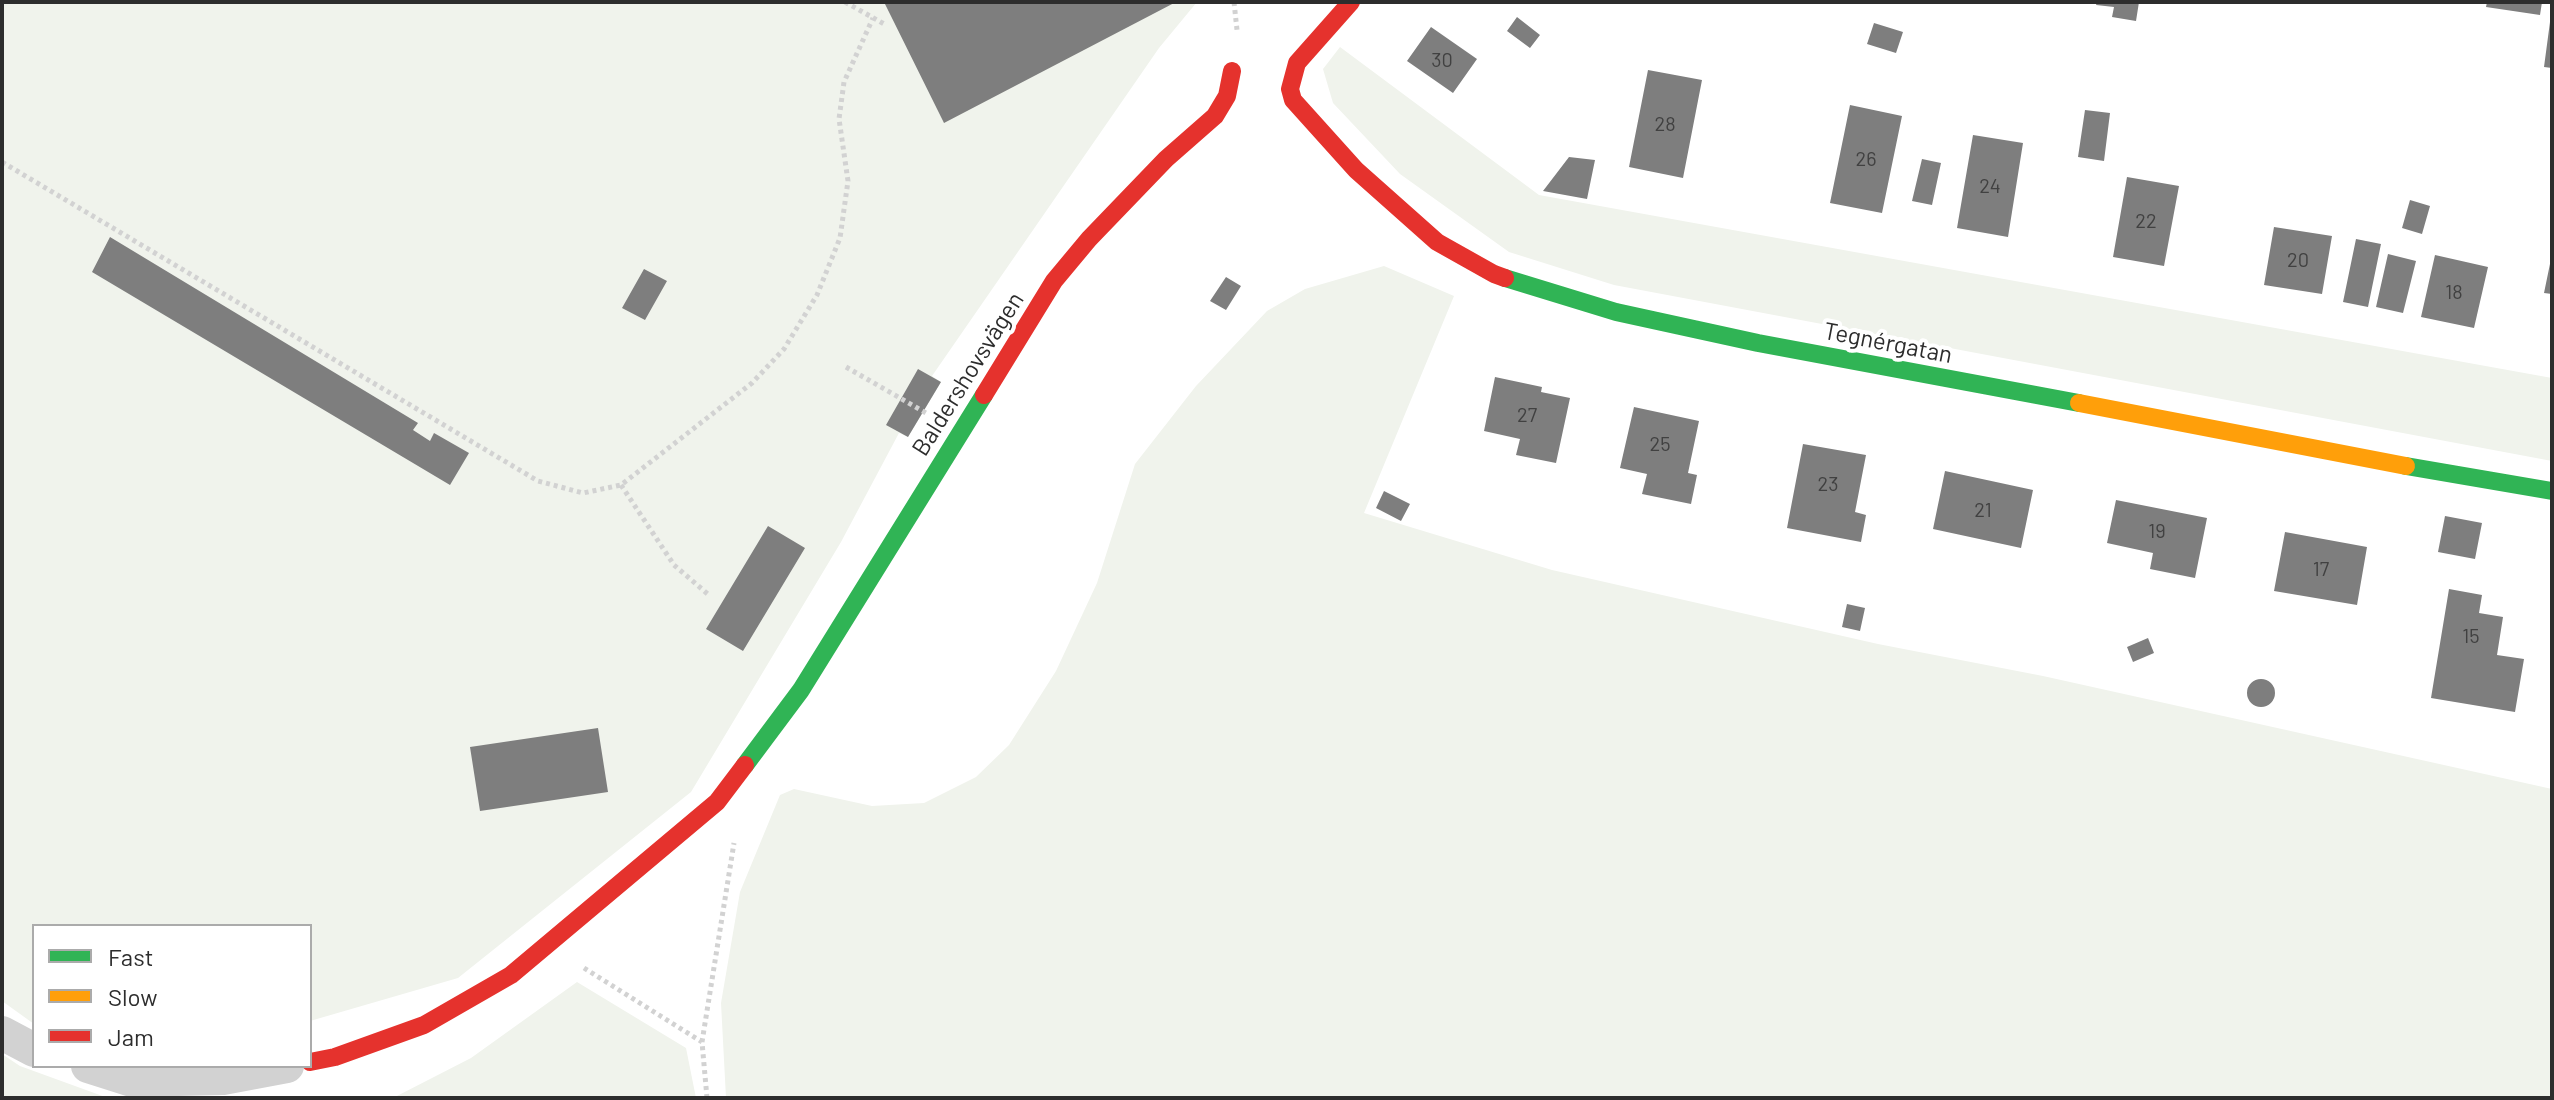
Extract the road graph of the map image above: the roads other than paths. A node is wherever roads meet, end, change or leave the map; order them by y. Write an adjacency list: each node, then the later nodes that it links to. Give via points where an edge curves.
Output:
1 (1351, 2): 3 (street, Tegnérgatan, via 1297,63 1291,76 1293,100 1356,170 1437,242 1494,274 1616,312 1758,343)
2 (1232, 71): 6 (street, Baldershovsvägen, via 1227,96 1215,116 1166,159 1054,281 801,690 717,802 511,975 424,1025)
3 (2552, 491)
4 (2, 1033): 5 (street)
5 (32, 1049)
6 (312, 1062)
7 (94, 1068): 8 (street, via 132,1080 223,1078)
8 (276, 1068)

